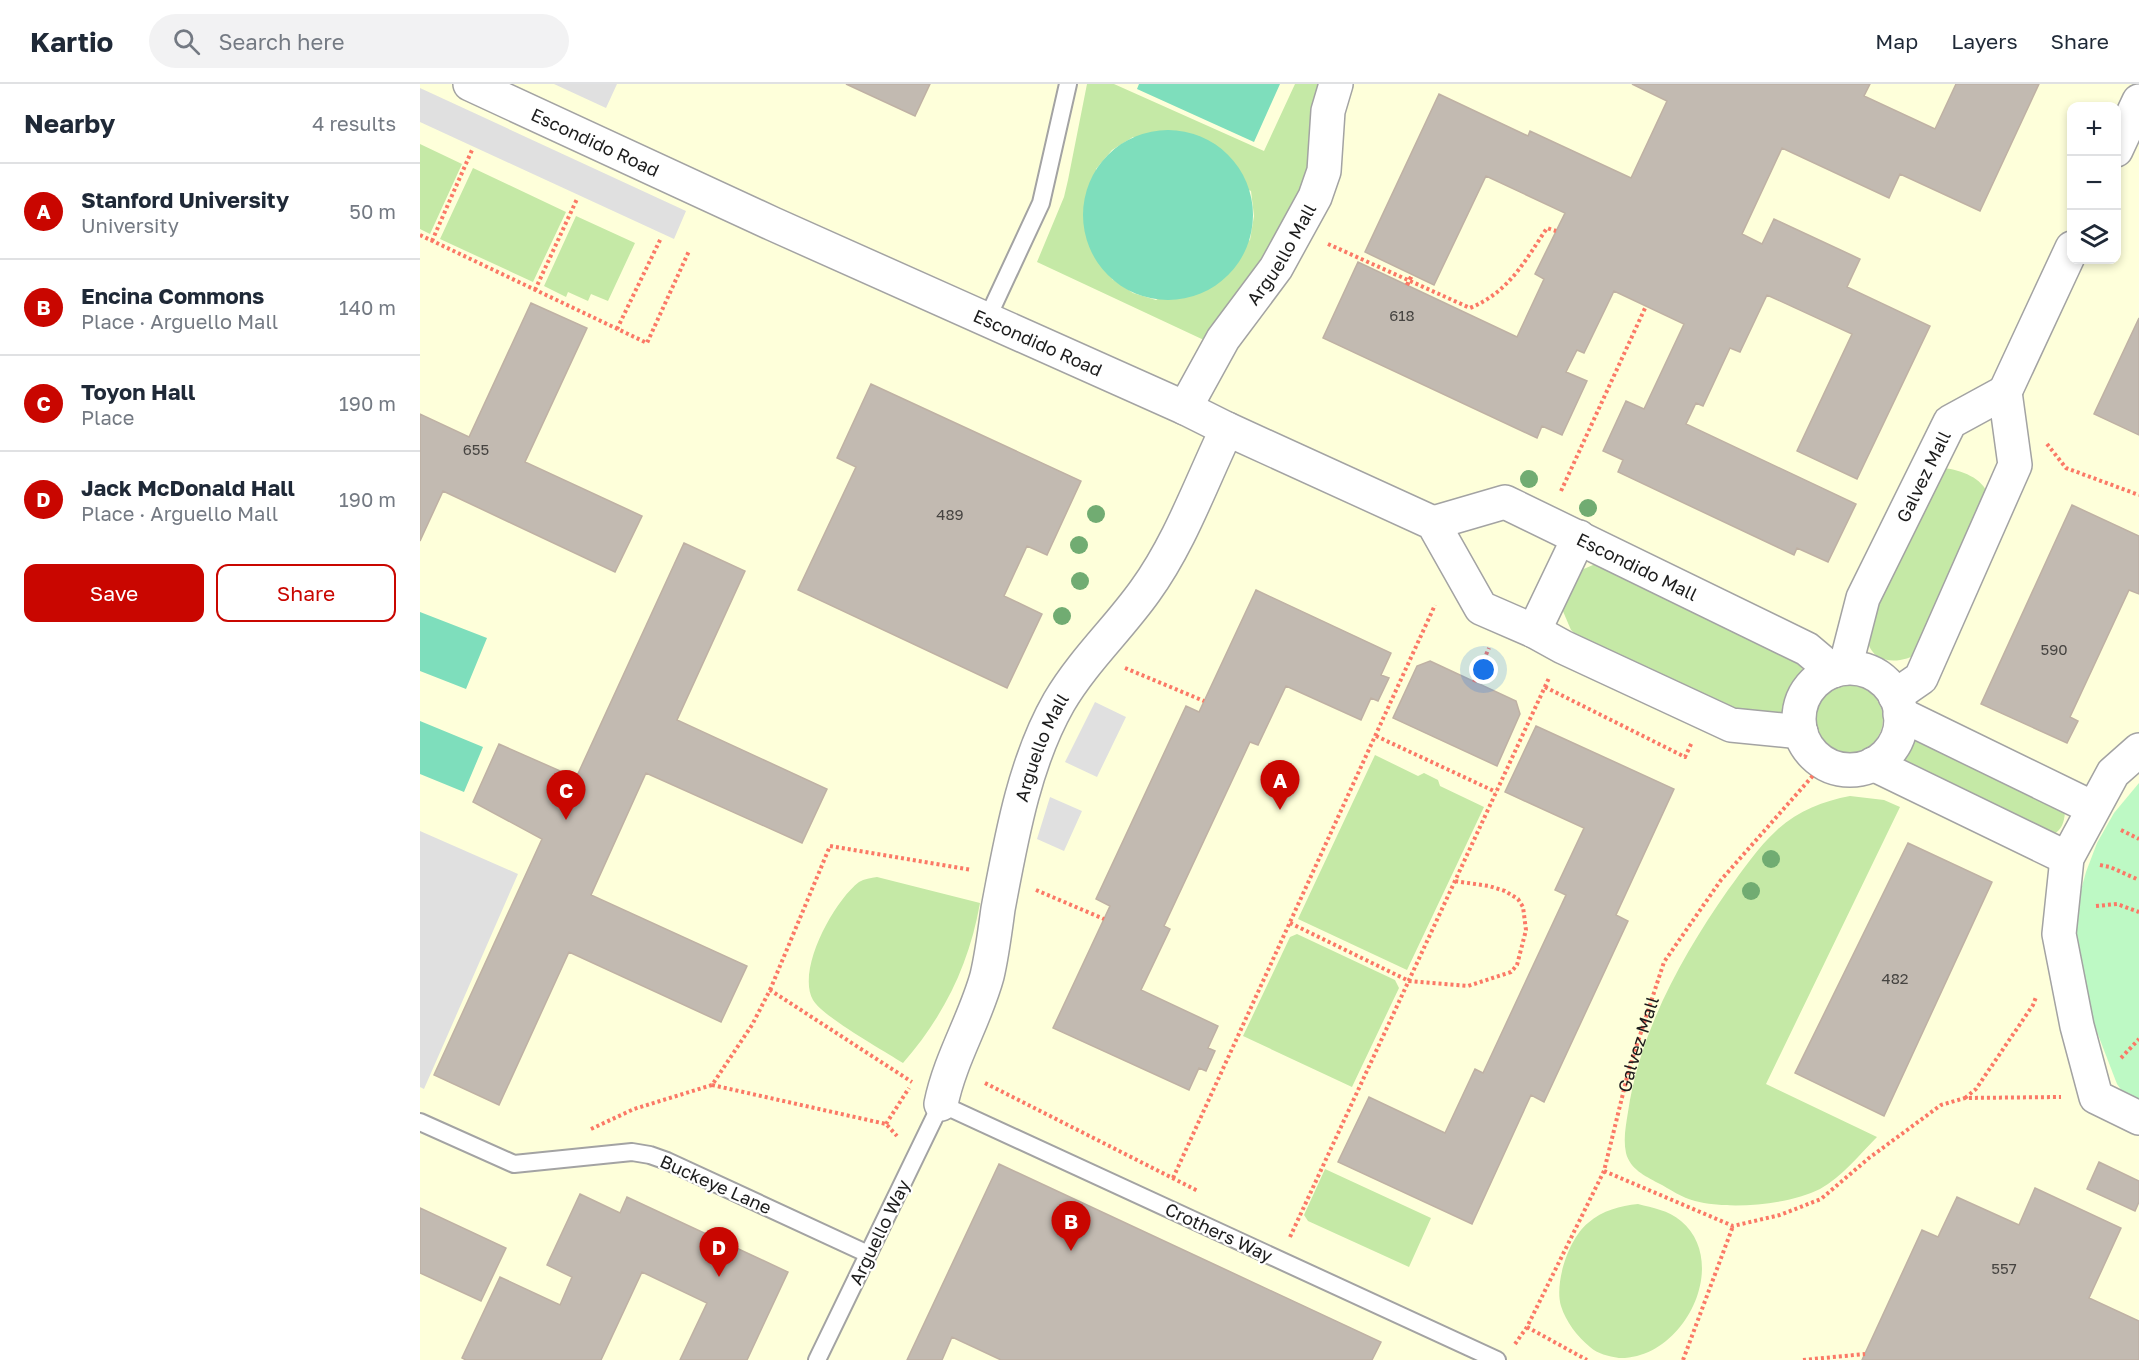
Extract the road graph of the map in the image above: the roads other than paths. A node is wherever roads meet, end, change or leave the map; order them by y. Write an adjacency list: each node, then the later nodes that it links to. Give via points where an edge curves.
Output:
1 (470, 84): 7 (street, Escondido Road)
2 (1068, 84): 7 (lane, via 1041,202)
3 (1336, 84): 9 (street, Arguello Mall, via 1328,111 1324,171 1315,197 1276,268 1223,339)
4 (2139, 101): 5 (street)
5 (2121, 139)
6 (2067, 259): 8 (street)
7 (987, 319): 9 (street, Escondido Road)
8 (2005, 392): 14 (street, Galvez Mall, via 1950,422 1863,598); 15 (street, via 2015,465 1921,678)
9 (1185, 408): 10 (street, Escondido Road)
10 (1227, 429): 11 (street, Escondido Road); 21 (street, Arguello Mall, via 1186,520 1146,590 1059,702 1030,765 1004,876 987,977 945,1083)
11 (1433, 523): 12 (street, Escondido Mall, via 1505,502); 13 (street, via 1481,608)
12 (1579, 537): 13 (street); 14 (street, Escondido Mall, via 1807,649)
13 (1534, 631): 16 (street, via 1731,725)
14 (1839, 670): 15 (street, via 1858,669 1873,674 1886,684); 16 (street, via 1822,677 1805,695 1799,713)
15 (1898, 705): 18 (street, via 1899,729 1894,743); 19 (street)
16 (1801, 732): 18 (street, via 1809,749 1824,763 1849,770)
17 (2139, 750): 19 (street, via 2113,773)
18 (1873, 764): 20 (street)
19 (2093, 808): 20 (street)
20 (2067, 858): 22 (street, via 2059,934 2096,1097)
21 (941, 1104): 24 (lane, Arguello Way); 25 (lane, Crothers Way)
22 (2139, 1118)
23 (420, 1122): 24 (lane, Buckeye Lane, via 514,1164 632,1152 650,1155)
24 (868, 1254): 26 (lane, Arguello Way)
25 (1505, 1356)
26 (817, 1360)

